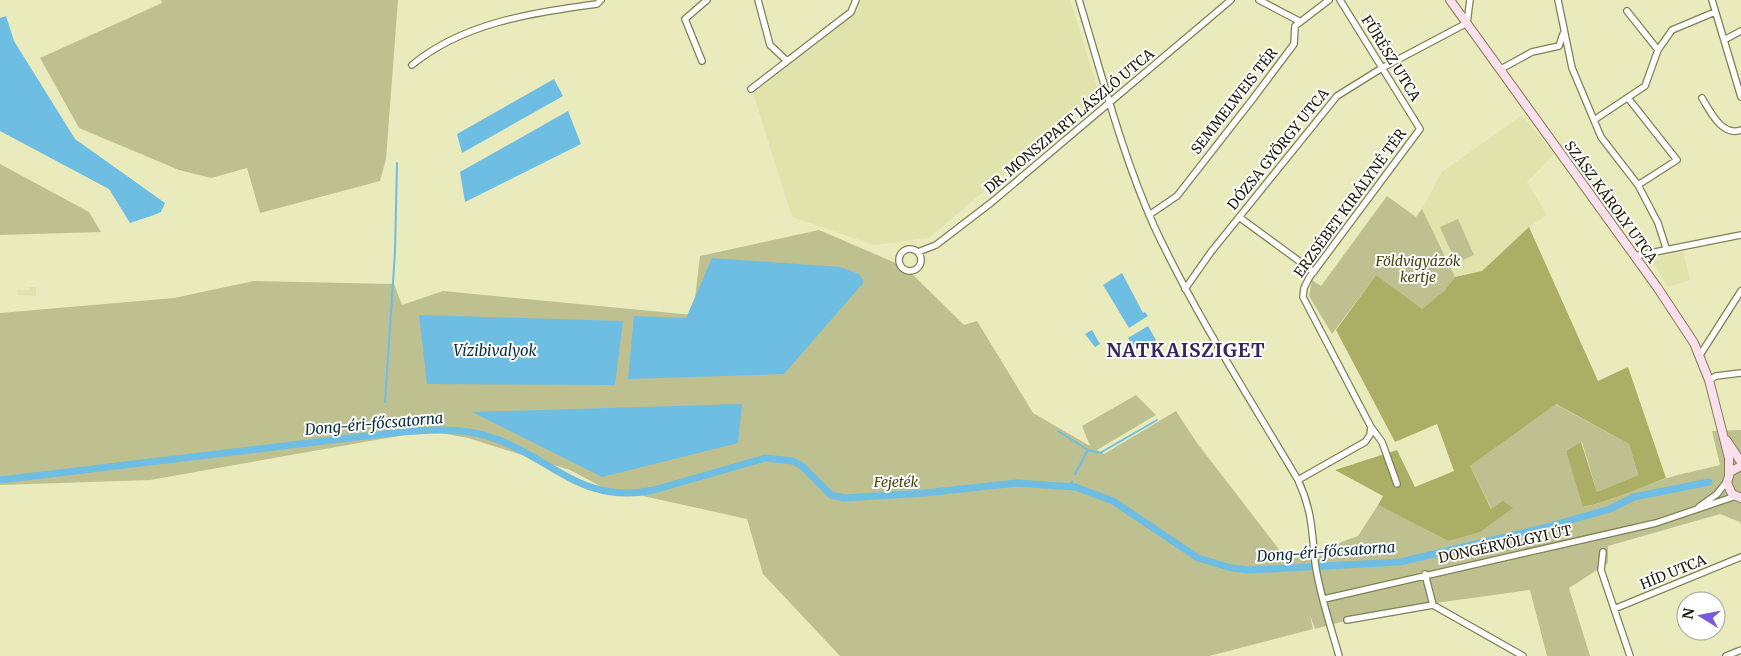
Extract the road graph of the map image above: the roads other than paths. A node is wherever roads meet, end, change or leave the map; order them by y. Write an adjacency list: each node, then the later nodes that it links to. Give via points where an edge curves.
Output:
1 (601, 0): 24 (street, via 597,4 501,20 430,50)
2 (707, 0): 23 (street, via 686,19)
3 (758, 0): 22 (street, via 770,45)
4 (856, 0): 22 (street, via 851,12)
5 (1079, 0): 31 (street)
6 (1231, 0): 31 (street, DR. MONSZPART LÁSZLÓ UTCA)
7 (1259, 0): 16 (street)
8 (1329, 0): 16 (street)
9 (1340, 0): 25 (street, FŰRÉSZ UTCA)
10 (1450, 0): 17 (main road, SZÁSZ KÁROLY UTCA)
11 (1470, 0): 17 (street)
12 (1558, 0): 19 (street)
13 (1712, 0): 15 (street)
14 (1627, 11): 21 (street)
15 (1715, 12): 20 (street); 21 (street, via 1672,30)
16 (1299, 21): 36 (street, SEMMELWEIS TÉR, via 1295,26 1294,44 1252,100 1177,196)
17 (1467, 23): 25 (street, DÓZSA GYÖRGY UTCA); 26 (main road, SZÁSZ KÁROLY UTCA)
18 (1741, 31): 20 (street)
19 (1563, 34): 26 (street, via 1558,46 1532,52); 32 (street, via 1572,68)
20 (1724, 40): 28 (street)
21 (1658, 50): 29 (street, via 1645,86)
22 (786, 60): 27 (street)
23 (702, 61)
24 (412, 64)
25 (1382, 68): 33 (street, FŰRÉSZ UTCA); 37 (street, DÓZSA GYÖRGY UTCA, via 1337,96)
26 (1501, 69): 41 (main road, SZÁSZ KÁROLY UTCA)
27 (751, 89)
28 (1741, 97)
29 (1628, 98): 32 (street); 35 (street, via 1677,160)
30 (1702, 98): 34 (street, via 1719,124 1731,131)
31 (1111, 102): 36 (street); 40 (street, DR. MONSZPART LÁSZLÓ UTCA, via 962,225 936,245)
32 (1594, 120): 35 (street, via 1601,137)
33 (1420, 128): 42 (street, ERZSÉBET KIRÁLYNÉ TÉR)
34 (1741, 130)
35 (1638, 185): 39 (street, via 1658,223)
36 (1149, 215): 43 (street)
37 (1239, 217): 42 (street); 43 (street, DÓZSA GYÖRGY UTCA)
38 (1741, 235): 39 (street)
39 (1666, 248): 41 (street)
40 (918, 252)
41 (1635, 256): 45 (main road, SZÁSZ KÁROLY UTCA)
42 (1314, 272): 48 (street, ERZSÉBET KIRÁLYNÉ TÉR, via 1304,288 1303,297)
43 (1185, 289): 53 (street)
44 (1741, 291): 45 (street)
45 (1700, 355): 47 (main road, SZÁSZ KÁROLY UTCA)
46 (1741, 373): 47 (street)
47 (1709, 380): 49 (main road, SZÁSZ KÁROLY UTCA)
48 (1371, 427): 53 (street, via 1365,442); 54 (street, ERZSÉBET KIRÁLYNÉ TÉR, via 1382,442)
49 (1722, 433): 50 (main road, SZÁSZ KÁROLY UTCA); 52 (main road, SZÁSZ KÁROLY UTCA, via 1729,458)
50 (1741, 462)
51 (1741, 466): 52 (main road)
52 (1728, 478): 55 (main road, via 1728,487); 56 (street, via 1717,494)
53 (1298, 480): 60 (street, via 1311,514 1315,563)
54 (1397, 484)
55 (1739, 498): 56 (street, DONGÉRVÖLGYI ÚT)
56 (1691, 512): 59 (street, DONGÉRVÖLGYI ÚT)
57 (1603, 552): 62 (street, via 1601,570)
58 (1741, 557): 62 (street, HÍD UTCA)
59 (1425, 574): 60 (street, DONGÉRVÖLGYI ÚT); 61 (street)
60 (1324, 599): 65 (street)
61 (1433, 605): 63 (street); 66 (street)
62 (1614, 610): 67 (street)
63 (1347, 620)
64 (1741, 650): 68 (street)
65 (1339, 656)
66 (1523, 656)
67 (1630, 656)
68 (1726, 656)

